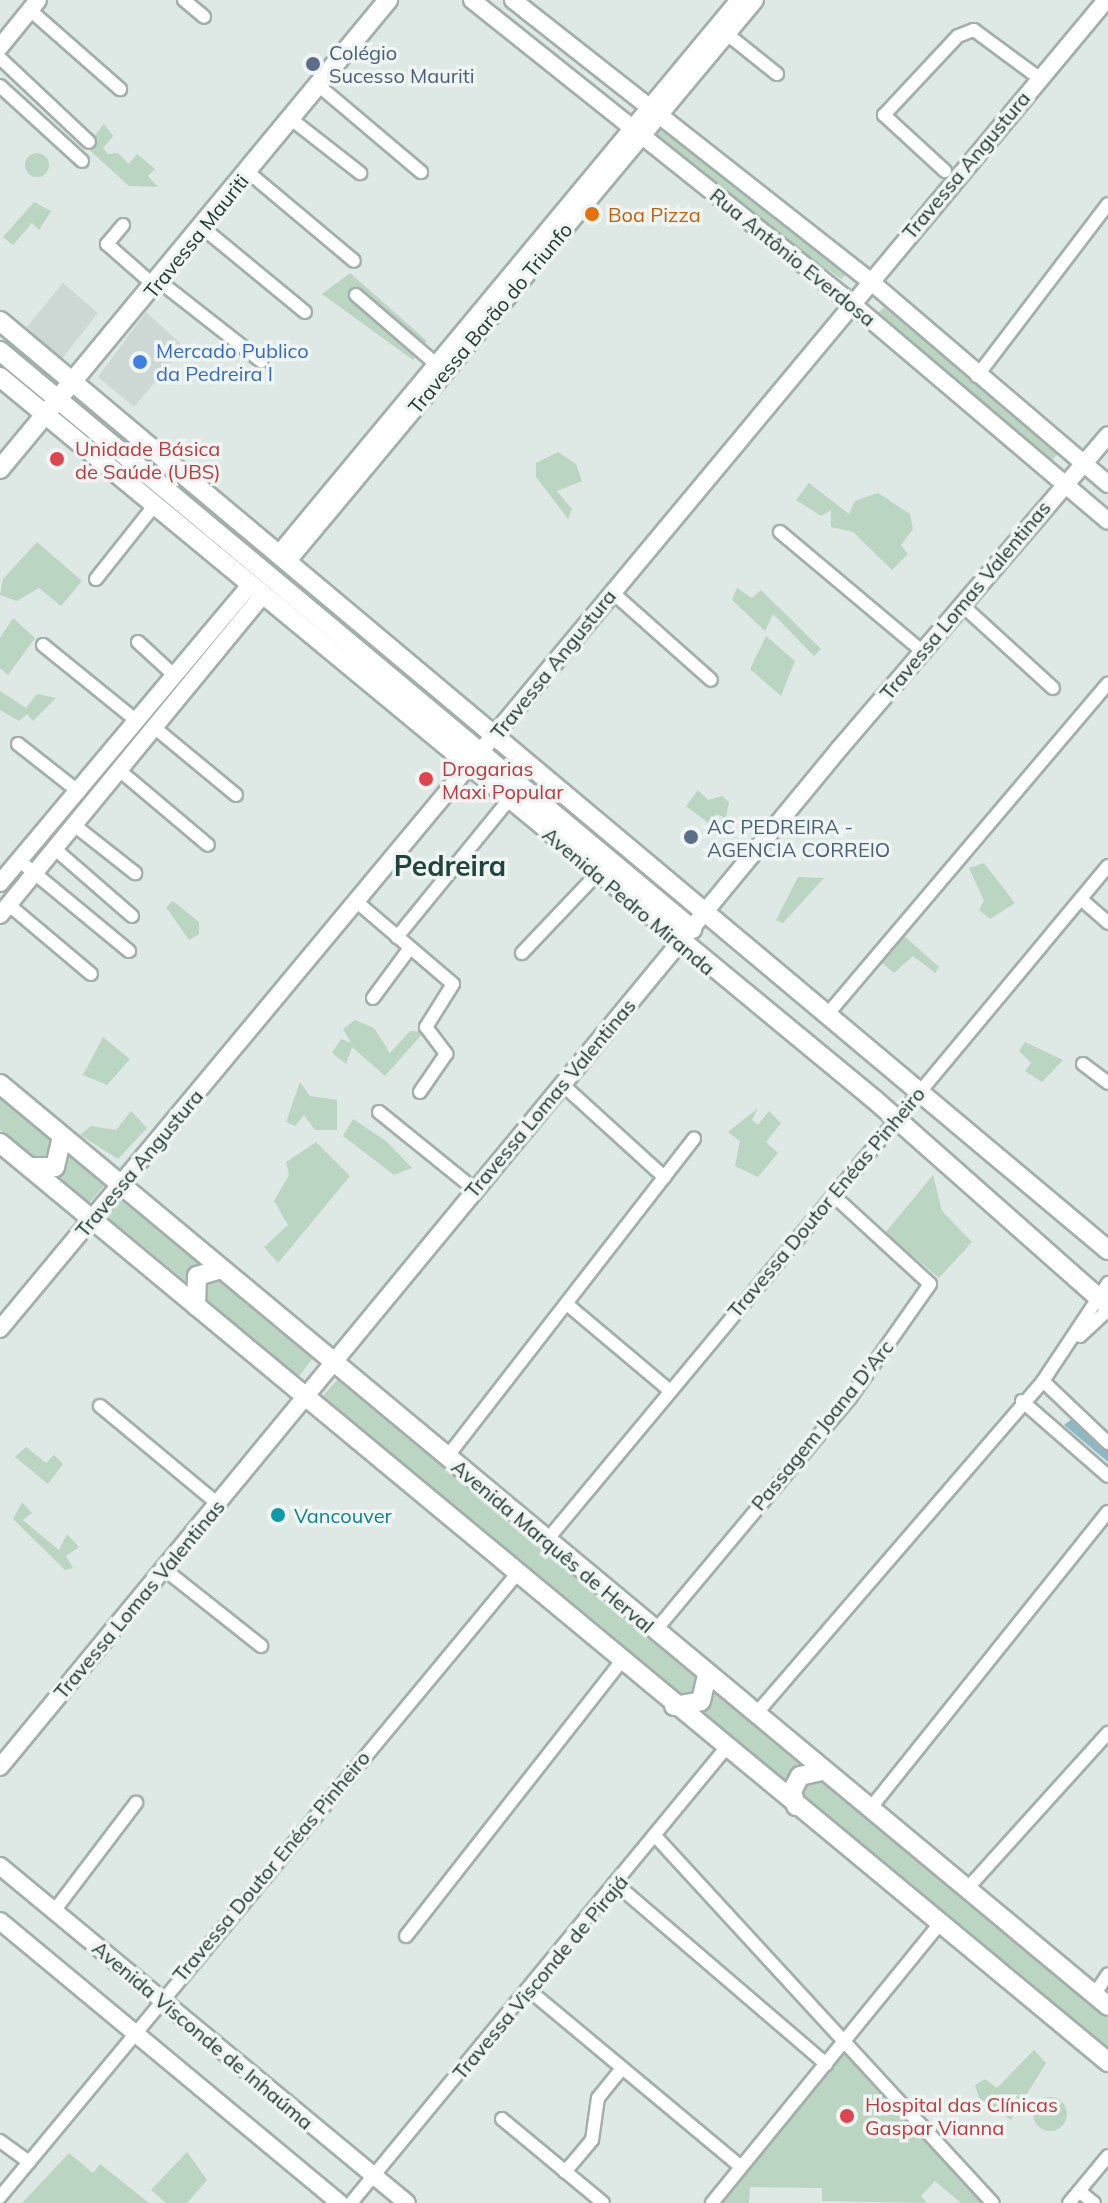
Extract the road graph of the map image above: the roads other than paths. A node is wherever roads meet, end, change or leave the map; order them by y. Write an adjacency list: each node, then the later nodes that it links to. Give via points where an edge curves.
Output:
1 (184, 0): 9 (street)
2 (388, 0): 15 (main road, Travessa Mauriti)
3 (472, 0): 20 (street, Rua Antônio Everdosa)
4 (513, 0): 18 (street, Rua Antônio Everdosa)
5 (739, 0): 18 (street, Travessa Barão do Triunfo)
6 (755, 0): 10 (street, Travessa Barão do Triunfo)
7 (1106, 0): 14 (street, Travessa Angustura)
8 (34, 5): 11 (street); 17 (street)
9 (204, 17)
10 (727, 34): 13 (street); 18 (street, Travessa Barão do Triunfo)
11 (3, 39)
12 (0, 58): 21 (street)
13 (777, 74)
14 (1039, 78): 23 (street, via 974,30 948,46 884,115); 31 (street, Travessa Angustura)
15 (318, 85): 19 (main road, Travessa Mauriti); 25 (street)
16 (0, 86): 22 (street)
17 (120, 89)
18 (656, 110): 20 (street, Travessa Barão do Triunfo); 31 (street, Rua Antônio Everdosa)
19 (291, 119): 24 (main road, Travessa Mauriti); 26 (street)
20 (638, 131): 34 (street, Rua Antônio Everdosa); 38 (street, Travessa Barão do Triunfo)
21 (89, 142)
22 (82, 161)
23 (945, 171)
24 (248, 172): 29 (main road, Travessa Mauriti); 30 (street)
25 (421, 172)
26 (360, 173)
27 (1108, 204): 41 (street)
28 (123, 225): 32 (street, via 107,244)
29 (203, 228): 32 (main road, Travessa Mauriti); 35 (street)
30 (354, 261)
31 (869, 280): 34 (street, Travessa Angustura); 41 (street, Rua Antônio Everdosa)
32 (157, 284): 39 (street); 43 (main road, Travessa Mauriti)
33 (356, 295): 40 (street)
34 (850, 302): 49 (street, Rua Antônio Everdosa); 57 (street, Travessa Angustura)
35 (305, 312)
36 (0, 321): 43 (main road, Avenida Pedro Miranda)
37 (0, 351): 44 (main road, Avenida Pedro Miranda)
38 (454, 352): 40 (street, Travessa Barão do Triunfo); 54 (street, Travessa Barão do Triunfo)
39 (261, 361)
40 (437, 365): 54 (street, Travessa Barão do Triunfo)
41 (977, 376): 47 (street, Rua Antônio Everdosa)
42 (0, 377): 45 (main road, Avenida Pedro Miranda)
43 (74, 385): 44 (main road, Travessa Mauriti); 54 (main road, Avenida Pedro Miranda)
44 (58, 402): 45 (main road, Travessa Mauriti); 70 (main road, Avenida Pedro Miranda)
45 (45, 416): 48 (main road, Travessa Mauriti); 51 (main road, Avenida Pedro Miranda)
46 (1108, 435): 47 (street, Travessa Lomas Valentinas)
47 (1082, 462): 49 (street, Travessa Lomas Valentinas); 50 (street, Rua Antônio Everdosa)
48 (0, 469)
49 (1063, 484): 52 (street, Rua Antônio Everdosa); 58 (street, Travessa Lomas Valentinas)
50 (1108, 484)
51 (153, 507): 55 (street); 56 (main road, Avenida Pedro Miranda)
52 (1108, 521)
53 (780, 532): 61 (street)
54 (282, 558): 68 (main road, Avenida Pedro Miranda)
55 (96, 579)
56 (255, 592): 62 (street); 67 (street); 71 (main road, Avenida Pedro Miranda)
57 (612, 592): 63 (street); 68 (street, Travessa Angustura)
58 (962, 605): 61 (street, Travessa Lomas Valentinas); 65 (street)
59 (138, 642): 62 (street)
60 (43, 645): 66 (street)
61 (922, 651): 89 (street, Travessa Lomas Valentinas)
62 (175, 676): 66 (street)
63 (711, 680)
64 (1108, 683): 98 (street)
65 (1053, 688)
66 (137, 721): 73 (street)
67 (155, 728): 72 (street); 74 (street)
68 (494, 737): 70 (street, Travessa Angustura); 89 (main road, Avenida Pedro Miranda)
69 (18, 744): 73 (street)
70 (481, 753): 71 (street, Travessa Angustura); 89 (main road, Avenida Pedro Miranda)
71 (468, 769): 75 (main road, Avenida Pedro Miranda); 86 (street, Travessa Angustura)
72 (119, 770): 76 (street); 77 (street)
73 (79, 792): 79 (street)
74 (236, 795)
75 (508, 801): 83 (main road, Avenida Pedro Miranda); 91 (street)
76 (74, 825): 78 (street); 81 (street)
77 (208, 845)
78 (55, 849): 82 (street); 88 (street)
79 (21, 862): 82 (street); 84 (street)
80 (1108, 866): 85 (street, Travessa Doutor Enéas Pinheiro)
81 (135, 873)
82 (35, 874): 87 (street); 94 (street)
83 (597, 874): 92 (main road, Avenida Pedro Miranda); 95 (street)
84 (0, 883)
85 (1082, 900): 90 (street); 104 (street, Travessa Doutor Enéas Pinheiro)
86 (357, 902): 91 (street); 112 (street, Travessa Angustura)
87 (4, 910): 96 (street)
88 (132, 916)
89 (697, 922): 92 (street, Travessa Lomas Valentinas); 98 (main road, Avenida Pedro Miranda)
90 (1108, 923)
91 (397, 937): 93 (street)
92 (679, 944): 102 (street, Travessa Lomas Valentinas); 106 (main road, Avenida Pedro Miranda)
93 (410, 948): 97 (street); 103 (street, via 454,988 427,1023 446,1054)
94 (129, 951)
95 (522, 953)
96 (91, 974)
97 (373, 998)
98 (826, 1016): 104 (main road, Avenida Pedro Miranda)
99 (1083, 1064): 100 (street)
100 (1108, 1083)
101 (0, 1084): 107 (main road, Avenida Marquês de Herval)
102 (563, 1085): 111 (street); 113 (street, Travessa Lomas Valentinas)
103 (420, 1092)
104 (918, 1092): 106 (street, Travessa Doutor Enéas Pinheiro); 116 (main road, Avenida Pedro Miranda)
105 (379, 1112): 113 (street)
106 (896, 1119): 114 (street, Travessa Doutor Enéas Pinheiro); 118 (main road, Avenida Pedro Miranda)
107 (62, 1137): 110 (main road, via 55,1167); 112 (main road, Avenida Marquês de Herval)
108 (694, 1139): 111 (street)
109 (0, 1143): 110 (main road)
110 (30, 1167): 115 (main road)
111 (664, 1177): 119 (street)
112 (122, 1185): 115 (street, Travessa Angustura); 117 (main road, Avenida Marquês de Herval)
113 (473, 1188): 122 (street, Travessa Lomas Valentinas)
114 (833, 1195): 124 (street, Travessa Doutor Enéas Pinheiro); 136 (street, Passagem Joana D'Arc, via 930,1284 850,1398)
115 (92, 1218): 120 (main road); 121 (street, Travessa Angustura)
116 (1108, 1250)
117 (221, 1269): 120 (main road, via 197,1276); 122 (main road, Avenida Marquês de Herval)
118 (1105, 1299): 123 (street)
119 (568, 1305): 124 (street); 129 (street)
120 (196, 1306): 125 (main road)
121 (0, 1329)
122 (333, 1363): 125 (street, Travessa Lomas Valentinas); 129 (main road, Avenida Marquês de Herval)
123 (1043, 1381): 126 (street); 128 (street)
124 (669, 1390): 133 (street, Travessa Doutor Enéas Pinheiro)
125 (305, 1398): 131 (street, Travessa Lomas Valentinas); 135 (main road)
126 (1022, 1401): 130 (street); 141 (street)
127 (100, 1406): 131 (street)
128 (1108, 1443)
129 (447, 1457): 133 (main road, Avenida Marquês de Herval)
130 (1108, 1476)
131 (218, 1504): 134 (street, Travessa Lomas Valentinas)
132 (1108, 1512): 148 (street)
133 (547, 1540): 136 (main road, Avenida Marquês de Herval)
134 (164, 1569): 137 (street); 144 (street, Travessa Lomas Valentinas)
135 (516, 1575): 138 (main road); 159 (street, Travessa Doutor Enéas Pinheiro)
136 (655, 1631): 139 (main road, Avenida Marquês de Herval)
137 (261, 1646)
138 (622, 1661): 140 (main road); 156 (street)
139 (707, 1676): 140 (main road, via 701,1701); 141 (main road, Avenida Marquês de Herval)
140 (674, 1706): 143 (main road)
141 (755, 1715): 145 (main road, Avenida Marquês de Herval)
142 (1108, 1733): 152 (street)
143 (726, 1748): 147 (main road); 149 (street, Travessa Visconde de Pirajá)
144 (0, 1767)
145 (822, 1771): 147 (main road, via 800,1776 792,1791); 148 (main road, Avenida Marquês de Herval)
146 (136, 1803): 153 (street)
147 (796, 1806): 155 (main road)
148 (869, 1810): 152 (main road, Avenida Marquês de Herval)
149 (657, 1838): 151 (street, Travessa Visconde de Pirajá); 162 (street)
150 (0, 1866): 153 (street, Avenida Visconde de Inhaúma)
151 (616, 1884): 158 (street, Travessa Visconde de Pirajá); 164 (street)
152 (966, 1890): 160 (main road, Avenida Marquês de Herval)
153 (54, 1911): 159 (street, Avenida Visconde de Inhaúma)
154 (0, 1921): 161 (street, Avenida Visconde de Inhaúma)
155 (939, 1925): 162 (street); 163 (main road)
156 (406, 1936)
157 (1108, 1974): 160 (street)
158 (530, 1991): 165 (street); 172 (street, Travessa Visconde de Pirajá)
159 (159, 1999): 161 (street, Travessa Doutor Enéas Pinheiro); 172 (street, Avenida Visconde de Inhaúma)
160 (1101, 2000)
161 (134, 2030): 169 (street, Travessa Doutor Enéas Pinheiro); 175 (street, Avenida Visconde de Inhaúma)
162 (842, 2045): 164 (street); 180 (street)
163 (1107, 2060)
164 (826, 2064): 170 (street)
165 (622, 2068): 170 (street); 171 (street, via 598,2098 592,2140)
166 (502, 2119): 171 (street)
167 (0, 2141): 169 (street)
168 (1108, 2156): 173 (street)
169 (29, 2162): 174 (street, Travessa Doutor Enéas Pinheiro)
170 (741, 2167): 179 (street)
171 (565, 2172): 178 (street)
172 (374, 2176): 176 (street, Travessa Visconde de Pirajá); 177 (street, Avenida Visconde de Inhaúma)
173 (1079, 2191): 181 (street); 182 (street)
174 (0, 2197)
175 (340, 2203)
176 (351, 2203)
177 (407, 2203)
178 (603, 2203)
179 (712, 2203)
180 (993, 2203)
181 (1069, 2203)
182 (1094, 2203)

